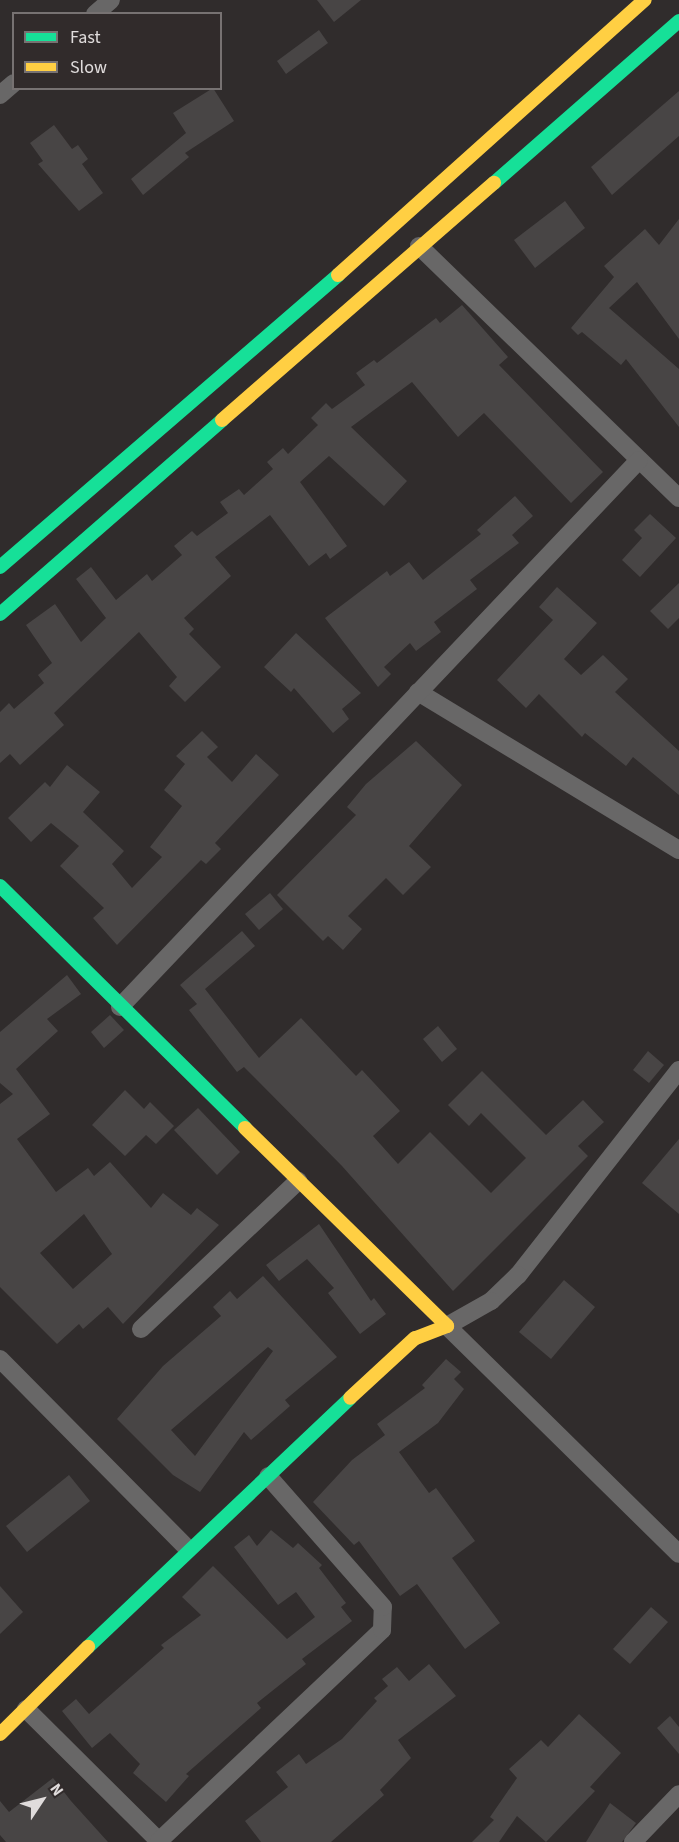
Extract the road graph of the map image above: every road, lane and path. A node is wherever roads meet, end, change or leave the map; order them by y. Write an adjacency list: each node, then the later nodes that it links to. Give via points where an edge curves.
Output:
1 (111, 0): 3 (street)
2 (645, 0): 5 (main road)
3 (97, 12)
4 (675, 32): 5 (main road)
5 (595, 69): 8 (main road); 11 (main road)
6 (12, 85): 7 (street)
7 (0, 95)
8 (419, 246): 9 (street); 12 (main road)
9 (639, 460): 10 (street); 13 (street)
10 (679, 498)
11 (0, 567)
12 (0, 614)
13 (418, 692): 14 (street); 16 (street)
14 (679, 850)
15 (0, 886): 16 (main road)
16 (120, 1007): 18 (main road)
17 (679, 1070): 19 (street, via 518,1275 491,1301)
18 (298, 1181): 19 (main road); 20 (street)
19 (447, 1326): 22 (main road, via 415,1338); 24 (street)
20 (141, 1329)
21 (0, 1359): 23 (street)
22 (268, 1476): 23 (main road); 28 (street, via 383,1607 382,1630)
23 (187, 1548): 25 (main road)
24 (679, 1554)
25 (26, 1708): 26 (main road); 28 (street)
26 (0, 1734)
27 (679, 1794): 29 (street)
28 (160, 1841)
29 (633, 1842)

